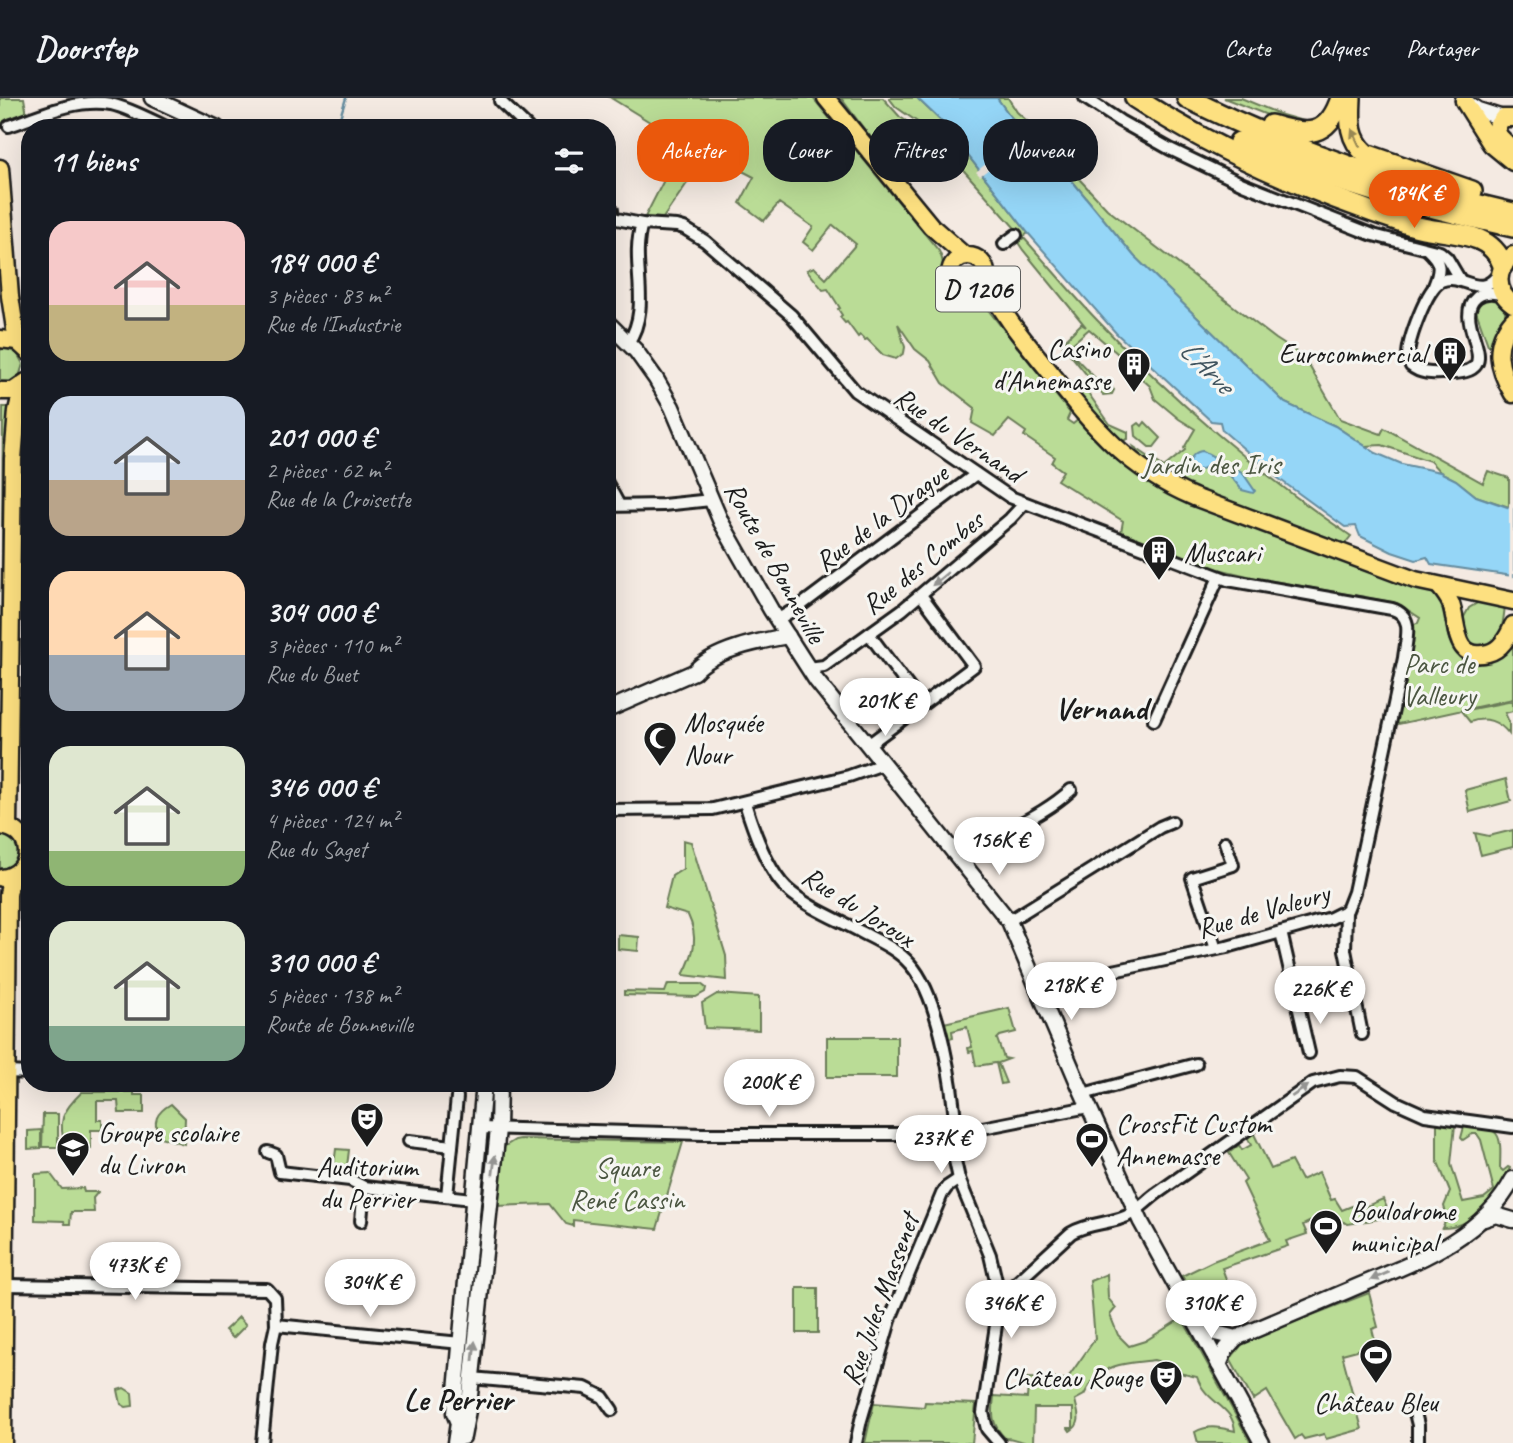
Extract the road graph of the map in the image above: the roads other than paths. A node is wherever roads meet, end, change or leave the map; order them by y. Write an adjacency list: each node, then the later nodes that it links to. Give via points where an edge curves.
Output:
1 (152, 98): 11 (main road)
2 (825, 98): 32 (main road, D 1206)
3 (1085, 98): 29 (street, via 1198,164)
4 (1095, 98): 29 (street, via 1246,180)
5 (1135, 98): 33 (highway, via 1205,139 1286,177 1405,223 1481,239)
6 (1150, 98): 27 (highway, via 1241,143 1315,172 1390,197)
7 (1189, 98): 10 (highway, via 1307,132 1330,123); 20 (highway)
8 (1462, 100): 19 (main road); 21 (main road, via 1491,144)
9 (500, 101): 16 (street)
10 (1350, 101): 23 (highway, one-way to 10, via 1372,157 1354,139)
11 (177, 102): 14 (main road); 15 (main road)
12 (31, 119): 13 (street, via 72,104 95,102)
13 (148, 119)
14 (203, 119)
15 (210, 119)
16 (519, 119)
17 (21, 123): 18 (street)
18 (9, 127)
19 (1508, 128)
20 (1316, 154): 23 (highway); 24 (highway, via 1402,184)
21 (1513, 162)
22 (0, 168): 44 (main road, via 14,325)
23 (1513, 204)
24 (1513, 213)
25 (616, 219): 26 (street, Rue du Vernand)
26 (642, 224): 45 (street, via 638,240 641,307); 53 (street, Rue du Vernand, via 684,228 711,245 792,314 855,391)
27 (1513, 227)
28 (1016, 235): 30 (street)
29 (1391, 239): 31 (street)
30 (1004, 244)
31 (1428, 250): 35 (street, via 1445,255); 36 (street, via 1440,266)
32 (959, 260): 34 (main road, D 1206, via 973,257 980,261); 37 (main road, D 1206, via 950,274 953,284)
33 (1506, 264): 35 (street, via 1487,284); 38 (main road, via 1499,283)
34 (985, 278): 37 (main road, D 1206); 40 (main road, D 1206)
35 (1464, 283): 36 (street, via 1444,280); 39 (street)
36 (1434, 286): 39 (street, via 1408,352 1417,371 1466,373 1480,367 1484,354 1471,317)
37 (972, 291): 40 (main road, D 1206)
38 (1508, 299): 39 (street, via 1483,293); 41 (main road)
39 (1473, 302)
40 (1007, 319): 58 (main road, D 1206, via 1110,443 1162,482 1358,560)
41 (1510, 324): 47 (main road, via 1499,349)
42 (616, 331): 45 (main road, Route de Bonneville)
43 (0, 339): 46 (main road)
44 (21, 340)
45 (628, 343): 54 (main road, Route de Bonneville, via 668,401)
46 (21, 346)
47 (1499, 363): 48 (main road); 51 (main road)
48 (1513, 378)
49 (21, 385): 50 (main road)
50 (0, 391)
51 (1513, 394)
52 (21, 397): 81 (main road, via 13,459)
53 (976, 474): 55 (street, Rue du Vernand); 62 (street, Rue de la Drague)
54 (711, 500): 56 (street); 62 (main road, Route de Bonneville)
55 (1024, 504): 57 (street, Rue du Vernand); 59 (street, Rue des Combes, one-way to 59)
56 (616, 506)
57 (1219, 577): 65 (street, Rue du Vernand, via 1398,610 1406,618); 74 (street)
58 (1438, 586): 60 (main road); 63 (main road)
59 (921, 594): 66 (street, Rue des Combes); 72 (street, via 974,667)
60 (1482, 594): 61 (main road); 63 (main road)
61 (1513, 601)
62 (777, 620): 67 (main road, Route de Bonneville); 68 (main road)
63 (1455, 620): 64 (main road, via 1461,644 1480,654 1499,648)
64 (1513, 625)
65 (1407, 632): 86 (street, Rue de Valeury, via 1354,892)
66 (869, 634): 70 (street, Rue des Combes, via 824,666); 72 (street)
67 (788, 636): 68 (main road); 70 (main road, Route de Bonneville)
68 (746, 644): 69 (main road)
69 (699, 664): 71 (main road, via 690,663); 73 (main road, via 694,672)
70 (808, 668): 75 (main road, Route de Bonneville)
71 (616, 696)
72 (922, 705): 75 (street)
73 (616, 706)
74 (1154, 720)
75 (868, 745): 76 (main road, Route de Bonneville)
76 (883, 764): 78 (street); 83 (main road, Route de Bonneville)
77 (1071, 790): 83 (street, via 1043,812 991,838)
78 (745, 803): 79 (street, via 696,811); 102 (street, Rue du Joroux, via 771,868 788,890 897,952 917,973 942,1043)
79 (616, 810)
80 (1172, 822): 87 (street)
81 (15, 832)
82 (1225, 842): 89 (street, via 1233,865 1192,878)
83 (962, 859): 87 (main road, Route de Bonneville)
84 (21, 868): 85 (main road)
85 (6, 877): 94 (main road)
86 (1346, 912): 88 (street, Rue de Valeury); 91 (street, via 1345,950)
87 (1009, 921): 90 (main road, Route de Bonneville)
88 (1281, 932): 89 (street, Rue de Valeury); 92 (street)
89 (1216, 949): 90 (street, Rue de Valeury)
90 (1037, 987): 98 (main road, Route de Bonneville)
91 (1362, 1034)
92 (1310, 1053)
93 (1196, 1064): 98 (street)
94 (4, 1072): 115 (main road)
95 (483, 1092): 100 (main road)
96 (499, 1092): 101 (main road)
97 (457, 1097): 104 (street)
98 (1085, 1101): 102 (street); 111 (main road, Route de Bonneville)
99 (1513, 1127): 111 (street, one-way to 99, via 1301,1090 1336,1076 1357,1077 1425,1115)
100 (479, 1128): 101 (street); 110 (main road)
101 (498, 1129): 102 (street); 122 (main road, one-way to 101)
102 (953, 1133): 106 (street, Rue du Joroux)
103 (410, 1141): 104 (street)
104 (452, 1146): 109 (street)
105 (268, 1152): 108 (street, via 276,1155 280,1172 350,1180)
106 (959, 1179): 116 (street, Rue du Joroux, via 990,1255); 131 (street, Rue Jules Massenet, via 942,1194 891,1317)
107 (1513, 1179): 112 (main road)
108 (364, 1187): 109 (street); 114 (street)
109 (447, 1196): 110 (street)
110 (472, 1199): 120 (main road)
111 (1140, 1207): 116 (street, via 1121,1219 1074,1232); 117 (main road, Route de Bonneville)
112 (1482, 1220): 113 (main road, via 1496,1215); 119 (main road, one-way to 119, via 1422,1258)
113 (1513, 1220)
114 (361, 1221)
115 (2, 1285): 118 (street, via 259,1287 271,1292); 123 (main road)
116 (1000, 1298): 132 (street, via 983,1413 987,1429)
117 (1197, 1324): 119 (main road); 121 (main road, Route de Bonneville)
118 (276, 1325): 120 (street); 128 (street)
119 (1236, 1338): 121 (main road)
120 (461, 1343): 129 (main road)
121 (1219, 1365): 126 (main road, Route de Bonneville)
122 (471, 1378): 125 (street, via 585,1388 603,1397); 130 (main road)
123 (1, 1406): 127 (main road)
124 (1414, 1409): 133 (street)
125 (612, 1410)
126 (1262, 1442)
127 (3, 1443)
128 (262, 1443)
129 (455, 1443)
130 (462, 1443)
131 (856, 1443)
132 (999, 1443)
133 (1418, 1443)

